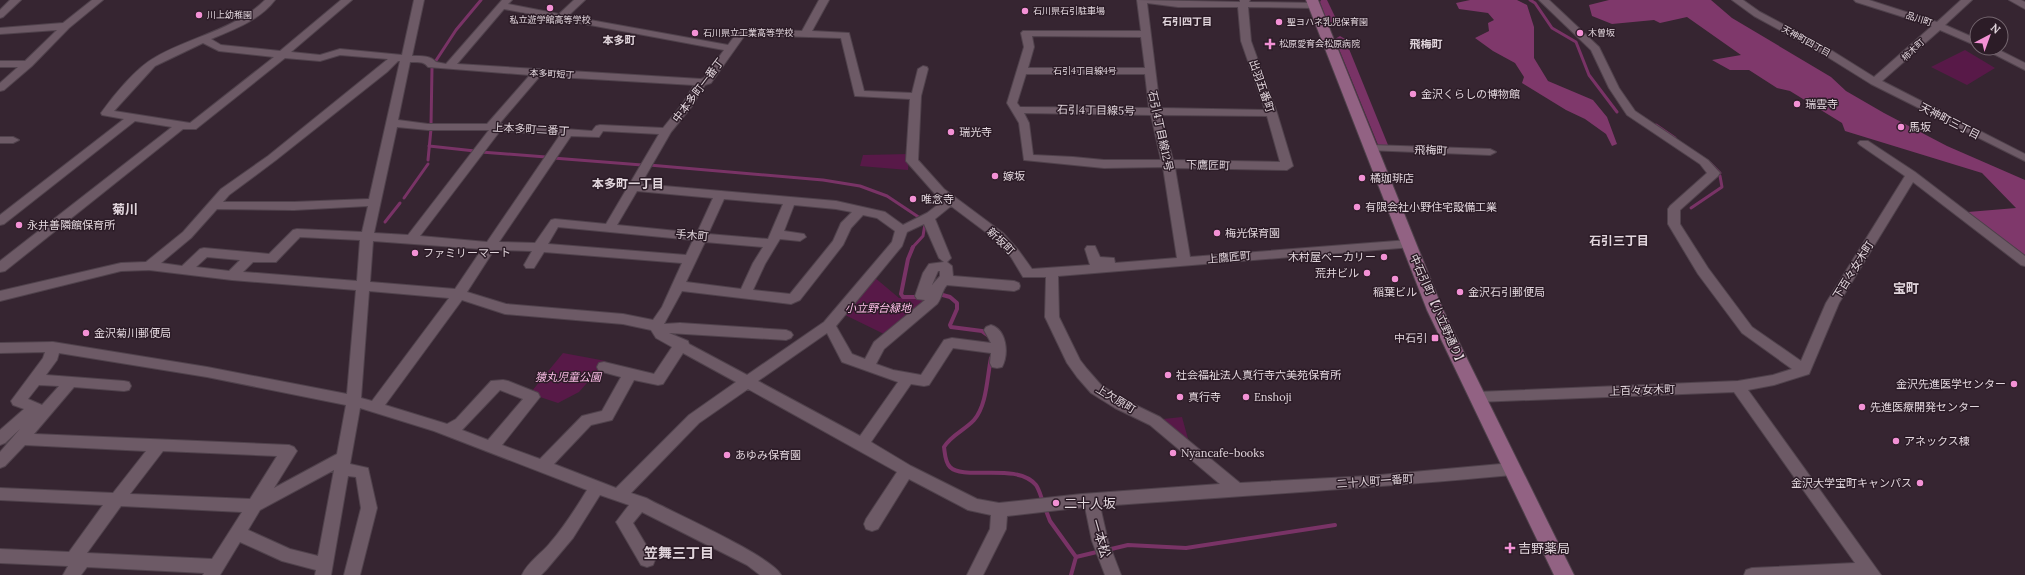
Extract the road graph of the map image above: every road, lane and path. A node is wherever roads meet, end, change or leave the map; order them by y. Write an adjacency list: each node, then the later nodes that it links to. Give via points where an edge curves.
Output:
1 (16, 0): 18 (street)
2 (98, 0): 21 (street)
3 (270, 0): 25 (street, via 249,17)
4 (347, 0): 28 (street)
5 (419, 0): 30 (street)
6 (580, 0): 19 (street)
7 (824, 0): 24 (street)
8 (1143, 0): 14 (street, via 1178,4); 23 (street, 石引4丁目線12号)
9 (1544, 0): 113 (street, via 1595,49 1614,88 1631,112 1704,162 1714,173 1674,209 1674,224 1703,271 1747,330)
10 (1736, 0): 40 (street, 天神町四丁目)
11 (1859, 0): 20 (street, 品川町)
12 (1967, 0): 20 (street, 柿木町)
13 (2014, 0): 17 (street)
14 (1244, 2): 16 (street); 45 (street, 出羽五番町, via 1246,41)
15 (504, 3): 19 (street); 34 (street)
16 (1313, 3): 55 (main road, 中石引町【小立野通り】)
17 (2025, 6)
18 (0, 15)
19 (560, 18): 27 (street)
20 (1938, 25): 26 (street, 品川町); 40 (street, 柿木町, via 1906,57)
21 (66, 26): 22 (street); 32 (street)
22 (0, 31)
23 (1145, 34): 36 (street, via 1026,33 1029,47); 37 (street, 石引4丁目線12号)
24 (805, 35): 27 (street, 中本多町一番丁, via 742,32); 42 (street, via 845,35 859,94)
25 (204, 39): 28 (street, 本多町短丁, via 219,48); 46 (street, via 156,61 106,113)
26 (1969, 39)
27 (729, 48): 39 (street, 中本多町一番丁, via 707,81)
28 (281, 54): 30 (street, 本多町短丁, via 320,58 340,52); 48 (street, via 261,73 192,127)
29 (2004, 56): 33 (street)
30 (401, 58): 34 (street, 本多町短丁, via 423,59 432,65); 47 (street); 66 (street, via 225,192)
31 (0, 64): 32 (street)
32 (28, 64): 41 (street)
33 (2025, 66)
34 (449, 67): 38 (street, 本多町短丁)
35 (923, 69): 42 (street)
36 (1021, 71): 37 (street, 石引4丁目線4号); 43 (street, via 1012,103)
37 (1150, 71): 44 (street, 石引4丁目線12号)
38 (537, 73): 39 (street, 本多町短丁); 49 (street)
39 (701, 82): 50 (street, 中本多町一番丁, via 688,104)
40 (1875, 82): 57 (street, 天神町三丁目)
41 (0, 88)
42 (916, 96): 63 (street, via 912,161 940,192)
43 (1017, 110): 44 (street, 石引4丁目線5号); 58 (street, 下鷹匠町, via 1024,123 1032,160 1073,160 1104,164)
44 (1155, 111): 45 (street, 石引4丁目線5号); 58 (street, 石引4丁目線12号)
45 (1272, 113): 59 (street, 出羽五番町)
46 (132, 118): 48 (street); 69 (street)
47 (392, 123): 49 (street, 上本多町二番丁, via 428,127); 65 (street)
48 (181, 125): 89 (street)
49 (494, 127): 51 (street, 上本多町二番丁); 75 (street)
50 (666, 131): 51 (street, 上本多町二番丁, via 600,128 595,135 571,132); 61 (street, 中本多町一番丁)
51 (567, 134): 78 (street)
52 (0, 140): 53 (street)
53 (13, 140)
54 (1864, 143): 60 (street)
55 (1371, 148): 56 (street, 飛梅町); 77 (main road, 中石引町【小立野通り】)
56 (1490, 152)
57 (2025, 158)
58 (1168, 163): 59 (street, 下鷹匠町); 83 (street, 石引4丁目線12号)
59 (1287, 166)
60 (1911, 175): 85 (street); 113 (street, 下百々女木町, via 1833,303)
61 (633, 187): 62 (street); 70 (street, 中本多町一番丁)
62 (720, 195): 64 (street); 73 (street)
63 (952, 200): 68 (street); 91 (street, 新坂町, via 999,236 1028,274)
64 (790, 201): 67 (street); 76 (street)
65 (374, 202): 66 (street, via 308,206); 72 (street)
66 (213, 205): 88 (street, via 187,235)
67 (861, 210): 71 (street, via 880,215); 98 (street, via 845,226 838,242 795,297 791,299)
68 (928, 218): 71 (street); 84 (street)
69 (0, 221)
70 (610, 227): 73 (street, 手木町); 79 (street, 手木町, via 555,223)
71 (902, 230): 102 (street, via 898,243)
72 (367, 236): 75 (street); 81 (street, via 297,233 272,259); 97 (street)
73 (701, 236): 76 (street, 手木町); 82 (street)
74 (800, 236): 76 (street, 手木町)
75 (411, 239): 78 (street)
76 (774, 239): 98 (street)
77 (1409, 244): 83 (street, 上鷹匠町); 121 (main road, 中石引町【小立野通り】, via 1435,310)
78 (490, 246): 79 (street); 99 (street)
79 (540, 247): 82 (street); 87 (street)
80 (1092, 248): 86 (street, via 1095,262 1143,259)
81 (250, 257): 90 (street, via 204,252); 93 (street)
82 (694, 258): 95 (street)
83 (1184, 261): 86 (street, 上鷹匠町)
84 (945, 262): 94 (street); 101 (street, via 934,267 929,273)
85 (2025, 262)
86 (1155, 263): 91 (street, 上鷹匠町); 92 (street)
87 (530, 264)
88 (149, 266): 90 (street); 100 (street, via 121,267)
89 (0, 268)
90 (185, 270): 93 (street)
91 (1051, 273): 136 (street, 上欠原町, via 1052,317 1074,363 1082,373 1096,389 1155,421)
92 (1109, 275)
93 (232, 276): 97 (street)
94 (945, 280): 96 (street); 111 (street, via 937,287 936,296 932,301 879,346)
95 (678, 286): 98 (street); 103 (street)
96 (1014, 286)
97 (362, 287): 99 (street); 122 (street)
98 (745, 293)
99 (459, 294): 103 (street, via 505,309 623,319); 123 (street)
100 (0, 296)
101 (922, 296)
102 (829, 325): 111 (street, via 847,358); 117 (street)
103 (657, 327): 105 (street); 106 (street, 二十人町一番町, via 661,335)
104 (991, 330): 109 (street, via 995,333)
105 (786, 335)
106 (682, 345): 114 (street, via 658,380); 117 (street, 二十人町一番町)
107 (53, 347): 108 (street); 116 (street, via 50,360); 122 (street, via 207,372)
108 (0, 348)
109 (1000, 348): 110 (street); 115 (street, via 952,343 924,381)
110 (997, 363)
111 (868, 366): 115 (street, via 890,375)
112 (604, 367): 114 (street)
113 (1804, 370): 120 (street, 上百々女木町, via 1774,380)
114 (630, 374): 132 (street, via 607,416 587,420)
115 (908, 378): 127 (street)
116 (35, 380): 118 (street); 125 (street, via 18,401 36,407)
117 (747, 382): 127 (street, 二十人町一番町); 138 (street, via 694,419)
118 (70, 383): 119 (street); 126 (street)
119 (124, 386)
120 (1738, 386): 121 (street, 上百々女木町); 152 (street)
121 (1477, 396): 133 (main road, 中石引町【小立野通り】)
122 (354, 401): 123 (street); 131 (street)
123 (376, 407): 124 (street)
124 (448, 431): 129 (street); 129 (street, via 460,423 496,385 503,385 533,397)
125 (0, 439)
126 (21, 439): 128 (street); 130 (street)
127 (862, 444): 134 (street, 二十人町一番町)
128 (160, 445): 139 (street); 142 (street, via 289,451)
129 (491, 447): 132 (street)
130 (0, 462)
131 (342, 463): 142 (street); 150 (street); 153 (street, via 363,472 369,508)
132 (543, 466): 135 (street)
133 (1512, 469): 136 (street, 二十人町一番町, via 1369,482); 158 (main road, 中石引町【小立野通り】)
134 (906, 470): 143 (street, 二十人町一番町, via 974,505); 144 (street)
135 (597, 486): 138 (street); 154 (street, via 578,520)
136 (1237, 490): 140 (street, 二十人町一番町)
137 (0, 494): 139 (street)
138 (619, 495): 141 (street)
139 (117, 499): 142 (street); 148 (street)
140 (1092, 501): 143 (street, 二十人町一番町); 157 (street, 一本松, via 1100,541)
141 (640, 503): 147 (street, via 624,522); 155 (street, via 753,560)
142 (254, 506): 145 (street)
143 (999, 510): 156 (street, via 998,529)
144 (872, 524)
145 (237, 533): 149 (street); 150 (street)
146 (0, 556): 148 (street)
147 (647, 560)
148 (76, 565): 149 (street)
149 (214, 570)
150 (324, 570)
151 (1840, 573): 152 (street); 159 (street)
152 (1871, 573)
153 (352, 575)
154 (530, 575)
155 (773, 575)
156 (975, 575)
157 (1113, 575)
158 (1564, 575)
159 (1752, 575)

